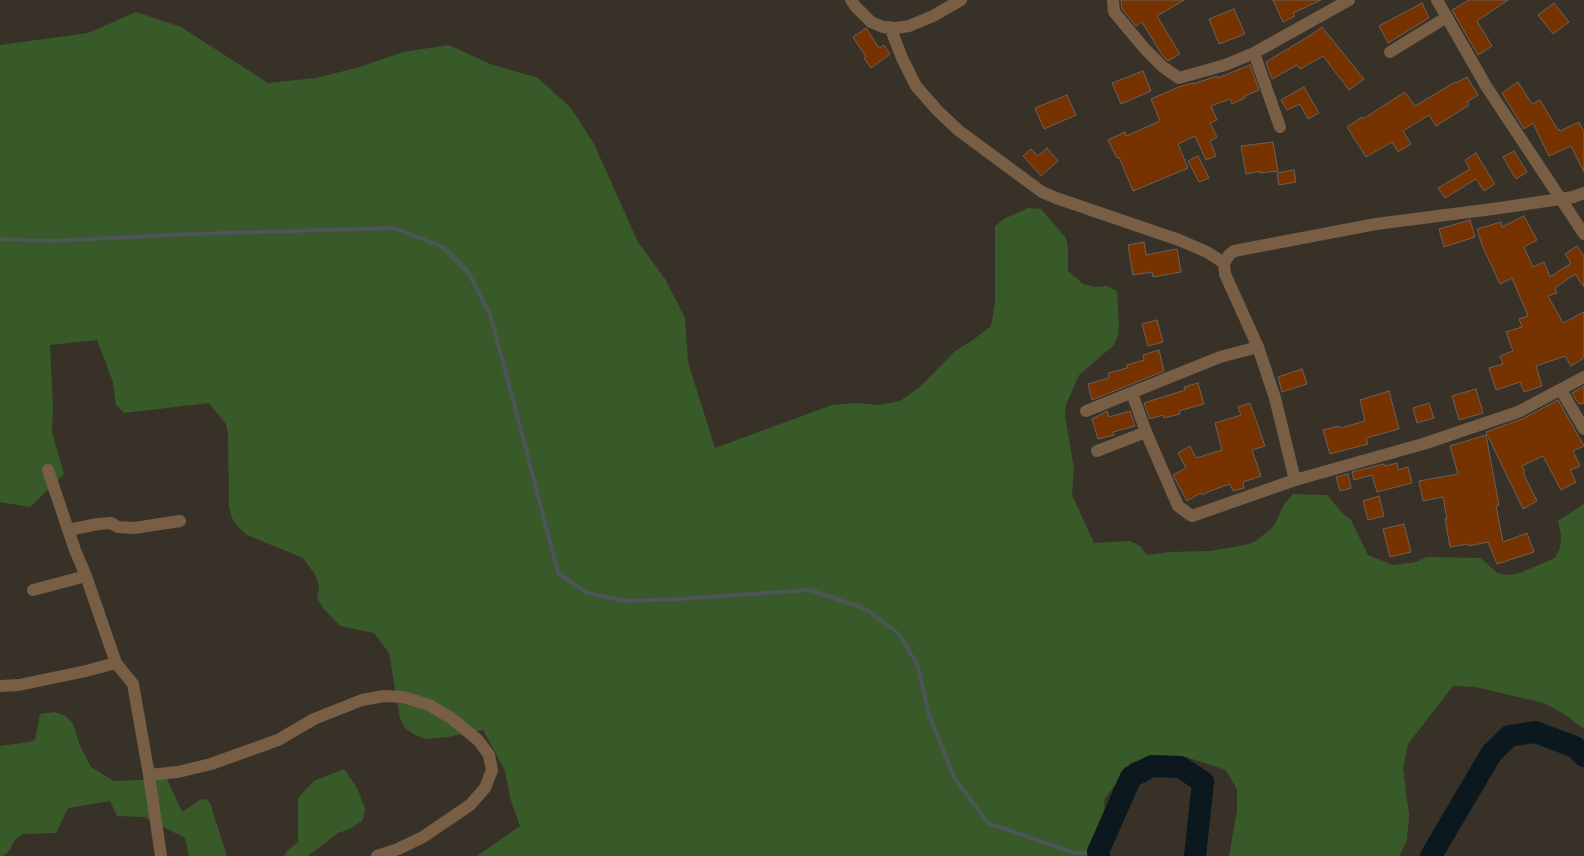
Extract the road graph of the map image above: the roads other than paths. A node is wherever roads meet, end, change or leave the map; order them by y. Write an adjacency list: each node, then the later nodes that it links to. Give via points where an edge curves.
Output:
1 (850, 0): 7 (street, via 871,22)
2 (962, 0): 7 (street, via 909,26)
3 (1113, 0): 9 (street, via 1114,12 1120,20 1163,67 1179,78)
4 (1350, 0): 9 (street)
5 (1437, 0): 6 (street)
6 (1447, 18): 8 (street); 12 (street, via 1486,86)
7 (890, 27): 14 (street, via 916,86 937,110 958,130 1026,181 1056,198 1179,240 1208,252)
8 (1390, 52)
9 (1254, 53): 10 (street)
10 (1280, 127)
11 (1584, 193): 12 (street)
12 (1560, 198): 13 (street); 14 (street, via 1376,224 1234,251)
13 (1584, 234)
14 (1224, 263): 15 (street, via 1225,274)
15 (1258, 347): 18 (street, via 1220,358); 24 (street, via 1275,398)
16 (1584, 377): 17 (street)
17 (1561, 390): 20 (street); 24 (street, via 1518,412 1423,444)
18 (1132, 393): 19 (street); 21 (street)
19 (1086, 411)
20 (1584, 429)
21 (1146, 432): 22 (street); 24 (street, via 1178,506 1192,516)
22 (1097, 450)
23 (48, 470): 26 (street)
24 (1295, 480)
25 (180, 521): 26 (street, via 134,528 98,524)
26 (68, 530): 27 (street)
27 (86, 576): 28 (street); 29 (street)
28 (33, 590)
29 (116, 663): 30 (street, via 29,683); 31 (street, via 133,684)
30 (0, 686)
31 (149, 776): 32 (street); 33 (street, via 211,764 278,740 314,719 362,700 403,697 429,705 478,740 489,755 492,770 485,788 470,804 423,837)
32 (160, 856)
33 (378, 856)

